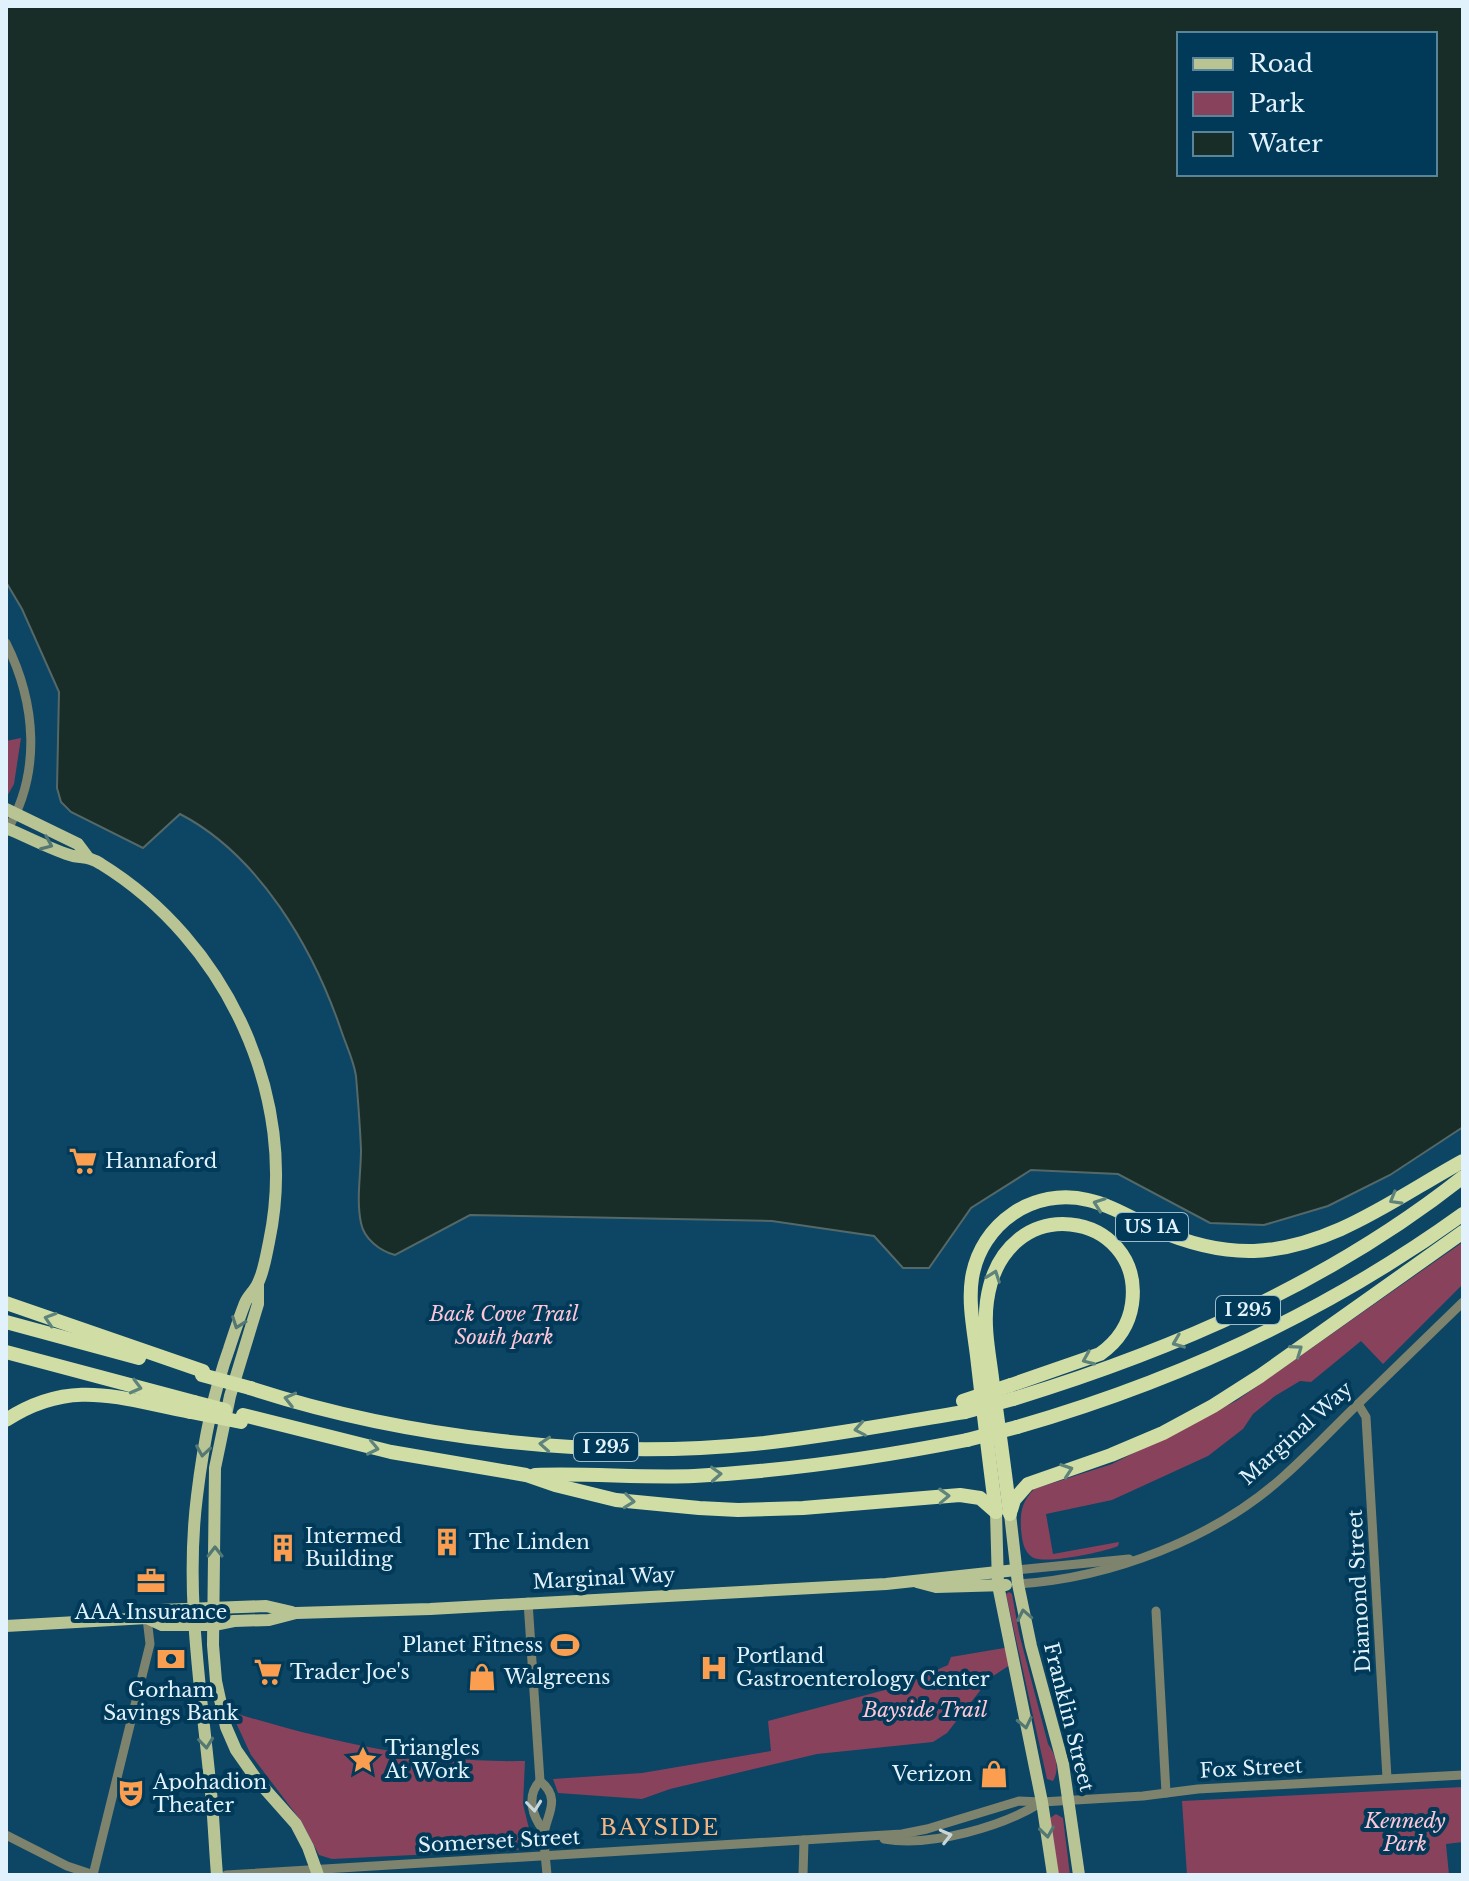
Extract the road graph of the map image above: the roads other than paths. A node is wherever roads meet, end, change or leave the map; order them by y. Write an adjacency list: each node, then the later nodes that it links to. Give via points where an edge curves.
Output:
1 (6, 643): 2 (street, via 22,682 31,730 29,774)
2 (11, 811): 3 (street); 4 (main road, via 78,844)
3 (7, 830): 4 (main road, one-way to 4, via 73,856)
4 (87, 856): 9 (main road, via 145,896 201,954 233,1004 253,1050 268,1099 276,1168 273,1220)
5 (1463, 1161): 20 (highway, US 1A, one-way to 20, via 1344,1228 1275,1249 1200,1244 1101,1204 1069,1197 1041,1200 1008,1216 986,1242 972,1279)
6 (1463, 1177): 15 (highway, I 295, one-way to 15, via 1366,1245 1232,1318 1116,1366)
7 (1463, 1214): 19 (highway, I 295, one-way to 7, bridge, via 747,1473 862,1460 1017,1427 1144,1386 1268,1332 1356,1285)
8 (1463, 1232): 20 (highway, one-way to 8, via 1028,1484 1163,1433 1213,1406)
9 (258, 1284): 28 (main road, one-way to 9, via 215,1468 258,1304); 29 (main road, one-way to 29, via 227,1353 203,1446 196,1500)
10 (1463, 1302): 16 (street, Marginal Way)
11 (6, 1303): 14 (highway, one-way to 11)
12 (6, 1322): 14 (highway)
13 (6, 1352): 17 (highway, I 295, one-way to 17)
14 (202, 1373): 15 (highway, I 295, one-way to 14, bridge, via 895,1422 754,1444 660,1448 485,1438 411,1426)
15 (1012, 1392): 20 (highway, one-way to 15, via 986,1323 992,1278 1009,1247 1028,1232 1061,1223 1094,1232 1120,1254 1130,1274 1133,1297 1123,1330 1100,1354)
16 (1358, 1404): 21 (street, Marginal Way, via 1283,1477 1243,1507 1194,1536); 37 (street, Diamond Street, via 1366,1417)
17 (192, 1407): 18 (highway, via 75,1393 42,1401); 19 (highway, I 295, one-way to 19, bridge)
18 (6, 1420)
19 (526, 1475): 20 (highway, one-way to 20, via 616,1500 699,1508 803,1508 960,1495 980,1498)
20 (1003, 1513): 22 (main road, US 1A); 23 (main road, US 1A)
21 (1132, 1559): 22 (street, Marginal Way); 25 (street, Marginal Way, via 1090,1575)
22 (1016, 1570): 23 (main road, Marginal Way); 25 (main road, Franklin Street / US 1A)
23 (998, 1571): 24 (main road, Marginal Way); 26 (main road, Franklin Street / US 1A)
24 (914, 1582): 26 (main road, Marginal Way, via 936,1587); 27 (main road, Marginal Way)
25 (1018, 1584): 26 (main road, Marginal Way); 40 (main road, Franklin Street / US 1A, one-way to 25)
26 (998, 1585): 41 (main road, Franklin Street / US 1A, one-way to 41)
27 (528, 1602): 31 (main road, Marginal Way); 38 (street)
28 (214, 1609): 29 (main road, Marginal Way); 31 (main road, Marginal Way, via 266,1606); 34 (main road)
29 (194, 1610): 32 (main road, Marginal Way, via 160,1610); 33 (main road)
30 (1156, 1611): 39 (street)
31 (296, 1613): 34 (main road, Marginal Way)
32 (147, 1618): 33 (main road, Marginal Way, via 162,1625); 35 (main road, Marginal Way); 47 (street, via 150,1644)
33 (195, 1625): 34 (main road, Marginal Way); 48 (main road, one-way to 48)
34 (214, 1625): 46 (main road, via 216,1681 230,1738 296,1824)
35 (6, 1626)
36 (1463, 1775): 37 (street, Fox Street)
37 (1387, 1778): 39 (street, Fox Street)
38 (540, 1781): 42 (street, via 548,1788 551,1804); 42 (street, one-way to 42, via 532,1802)
39 (1166, 1793): 40 (street, Fox Street)
40 (1069, 1799): 41 (street, Fox Street); 53 (main road, Franklin Street / US 1A)
41 (1042, 1802): 44 (street, Somerset Street, via 1023,1814 937,1840); 52 (main road, Franklin Street / US 1A, one-way to 52)
42 (544, 1831): 45 (street)
43 (6, 1835): 47 (street)
44 (804, 1840): 45 (street, Somerset Street); 51 (street)
45 (546, 1856): 46 (street, Somerset Street); 50 (street)
46 (317, 1872): 49 (street, Somerset Street)
47 (93, 1875)
48 (217, 1875)
49 (226, 1875)
50 (547, 1875)
51 (803, 1875)
52 (1053, 1875)
53 (1079, 1875)

